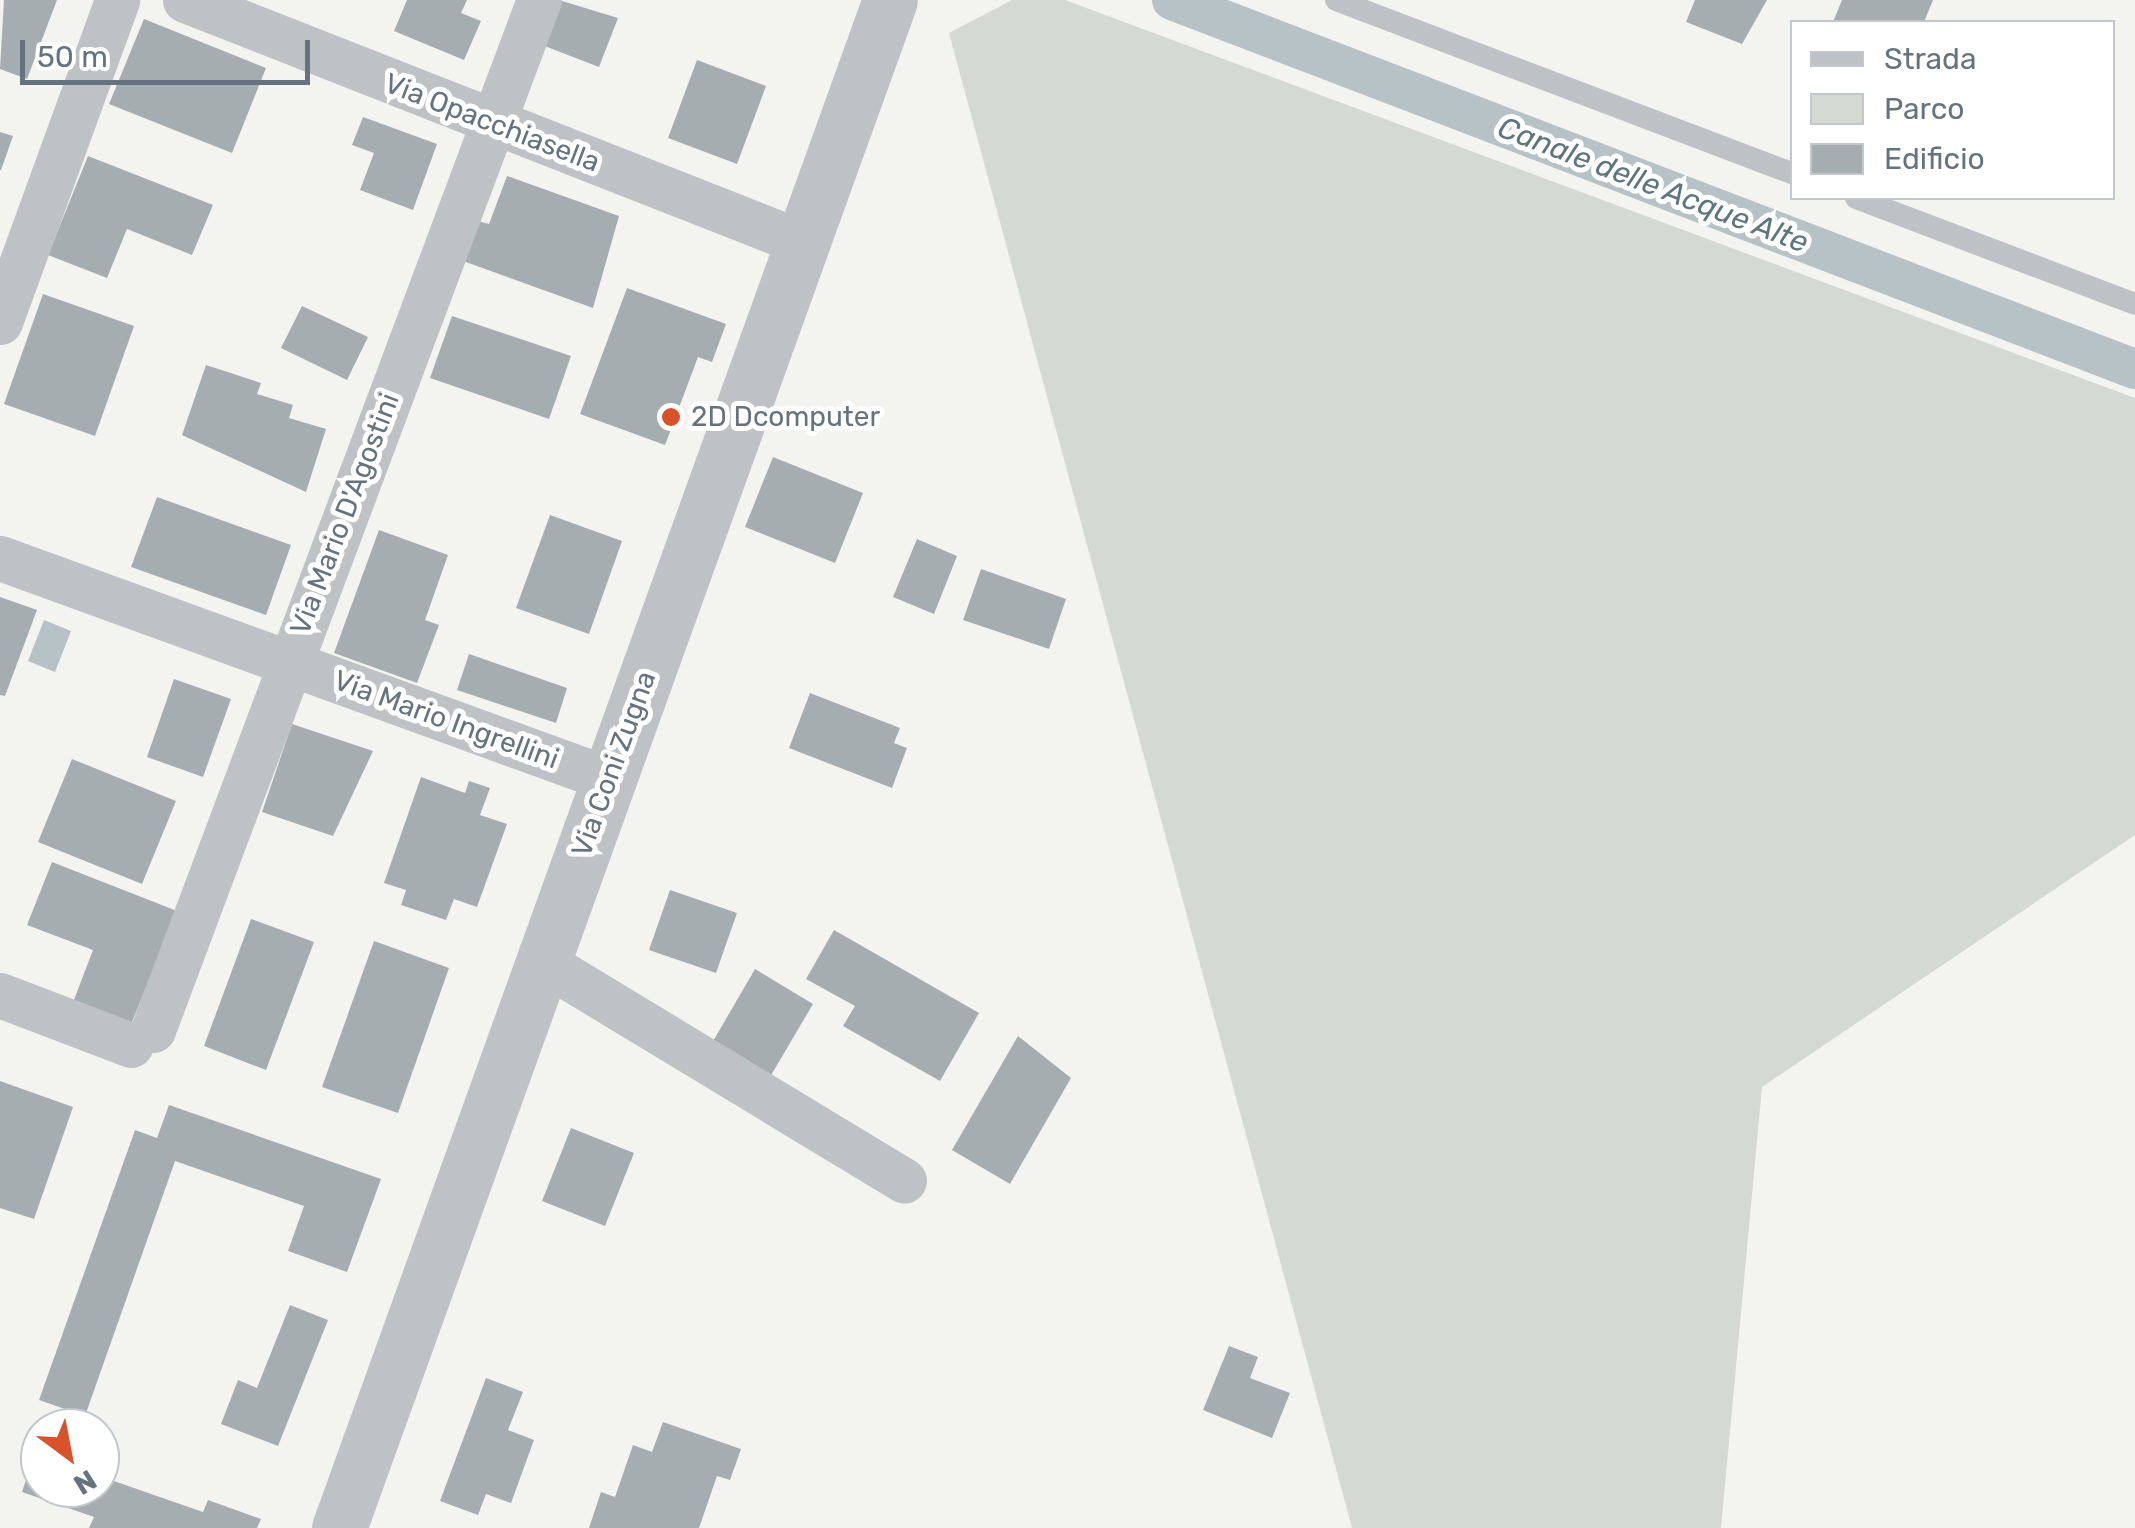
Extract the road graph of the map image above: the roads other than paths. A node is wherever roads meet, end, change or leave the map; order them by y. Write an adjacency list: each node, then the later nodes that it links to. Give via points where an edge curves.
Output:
1 (116, 0): 11 (street)
2 (185, 0): 6 (street, Via Opacchiasella)
3 (539, 0): 6 (street, Via Mario D'Agostini)
4 (890, 0): 9 (street, Via Coni Zugna)
5 (1336, 0): 7 (lane)
6 (497, 125): 9 (street, Via Opacchiasella); 13 (street, Via Mario D'Agostini)
7 (1790, 173)
8 (1861, 200): 10 (lane)
9 (801, 242): 14 (street, Via Coni Zugna)
10 (2135, 304)
11 (0, 322)
12 (0, 558): 13 (street, Via Mario Ingrellini)
13 (287, 662): 14 (street, Via Mario Ingrellini); 16 (street, Via Mario D'Agostini, via 142,1038)
14 (610, 779): 15 (street, Via Coni Zugna)
15 (543, 962): 17 (street); 18 (street, Via Coni Zugna)
16 (0, 995)
17 (904, 1181)
18 (339, 1528)

